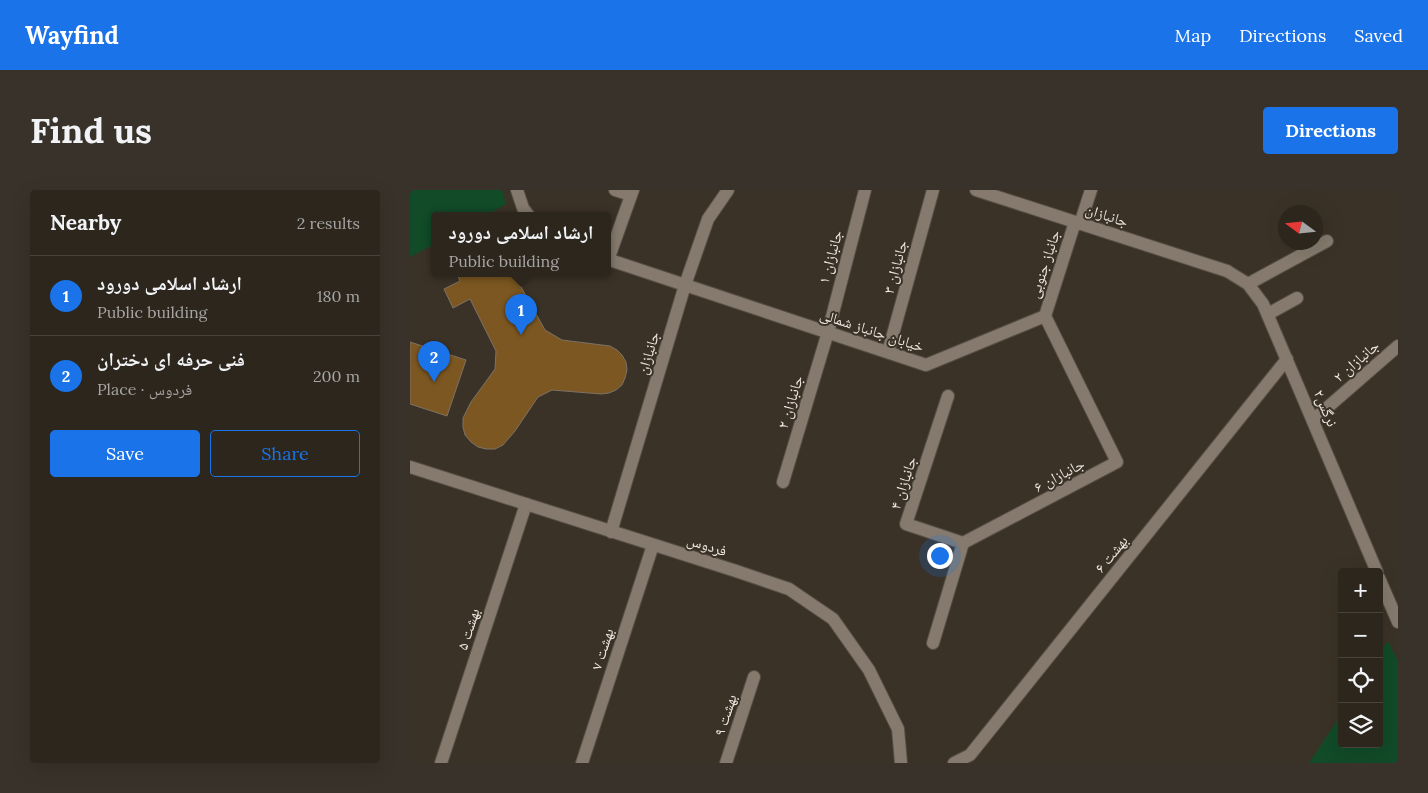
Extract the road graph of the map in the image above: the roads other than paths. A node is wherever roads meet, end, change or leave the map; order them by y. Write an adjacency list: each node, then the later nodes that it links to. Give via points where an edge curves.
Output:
1 (517, 190): 10 (street)
2 (615, 190): 8 (street)
3 (728, 190): 17 (street, جانبازان, via 708,219)
4 (865, 190): 21 (street, جانبازان ۱)
5 (933, 190): 23 (street, جانبازان ۳)
6 (976, 190): 9 (street, جانبازان)
7 (1091, 190): 11 (street, جانباز جنوبی)
8 (632, 192): 13 (street)
9 (1006, 194): 11 (street, جانبازان)
10 (526, 212)
11 (1077, 223): 15 (street, جانبازان); 20 (street, جانباز جنوبی)
12 (1327, 241): 16 (street)
13 (611, 251)
14 (611, 260): 17 (street)
15 (1227, 272): 16 (street, نرگس۲)
16 (1248, 284): 19 (street, نرگس۲)
17 (685, 285): 21 (street, خیابان جانباز شمالی); 30 (street, جانبازان)
18 (1297, 298): 19 (street)
19 (1268, 314): 24 (street, نرگس۲)
20 (1045, 316): 23 (street, خیابان جانباز شمالی, via 926,365); 31 (street, جانبازان ۶, via 1117,462)
21 (828, 332): 23 (street, خیابان جانباز شمالی); 28 (street, جانبازان ۲)
22 (1398, 346): 26 (street, جانبازان ۲)
23 (888, 352)
24 (1287, 359): 26 (street, نرگس۲); 42 (street, بهشت ۶, via 970,755)
25 (948, 396): 31 (street, جانبازان ۴, via 906,524)
26 (1313, 420): 33 (street, نرگس۲)
27 (410, 467): 29 (street, فردوس)
28 (783, 482)
29 (526, 504): 30 (street, فردوس); 38 (street, بهشت ۵)
30 (611, 532): 32 (street, فردوس)
31 (963, 543): 36 (street)
32 (652, 545): 39 (street, بهشت ۷); 41 (street, فردوس, via 789,590 833,619 870,670 898,729)
33 (1375, 568)
34 (1383, 586): 35 (street)
35 (1396, 612)
36 (932, 643)
37 (754, 677): 40 (street, بهشت ۹)
38 (441, 763)
39 (582, 763)
40 (726, 763)
41 (901, 763)
42 (954, 763)

